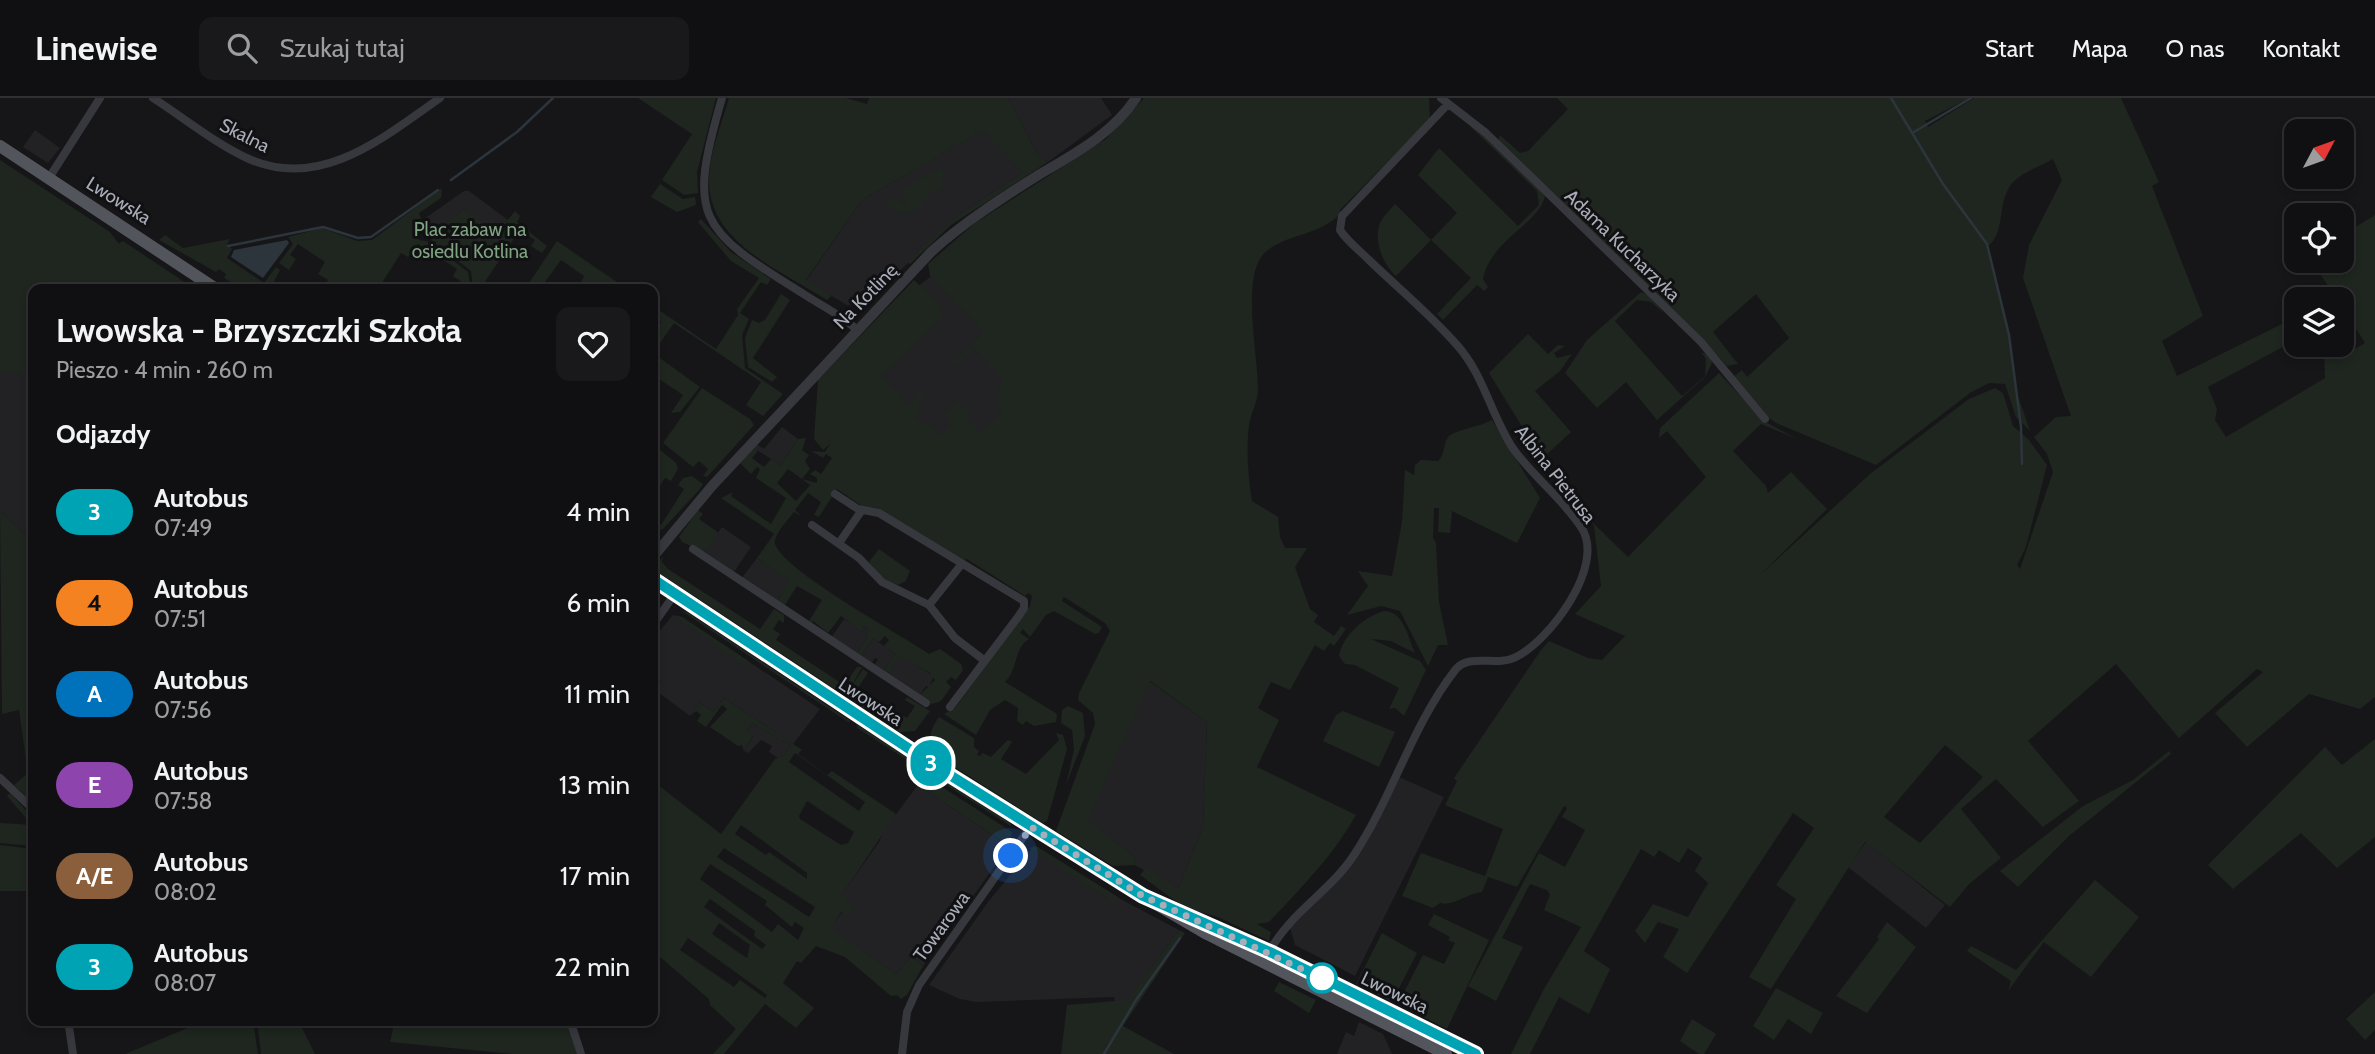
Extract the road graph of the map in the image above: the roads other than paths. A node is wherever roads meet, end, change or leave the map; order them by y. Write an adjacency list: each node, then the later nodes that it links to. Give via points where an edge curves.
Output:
1 (100, 98): 8 (street)
2 (153, 98): 3 (street, Skalna, via 244,156 266,165 299,169 350,156)
3 (440, 98)
4 (722, 98): 10 (street, via 702,175 712,224 745,257)
5 (1136, 98): 10 (street, Na Kotlinę, via 1098,138 952,233)
6 (1445, 101): 11 (street, Adama Kucharzyka, via 1486,133 1701,342); 29 (street, Albina Pietrusa, via 1342,216 1340,230 1470,362 1514,450 1583,529 1584,577 1525,652 1501,662 1458,666 1439,693 1353,857 1295,916)
7 (0, 146): 8 (main road, Lwowska)
8 (49, 178): 9 (main road, Lwowska)
9 (208, 284)
10 (856, 329): 17 (street, Na Kotlinę)
11 (1765, 419)
12 (835, 494): 13 (street)
13 (862, 510): 15 (street); 18 (street, via 881,514)
14 (811, 525): 15 (street)
15 (839, 544): 21 (street, via 882,582)
16 (693, 549): 24 (street)
17 (658, 551)
18 (961, 565): 21 (street); 23 (street, via 1024,602 1024,609)
19 (658, 583): 20 (main road, Lwowska)
20 (674, 594): 22 (street); 28 (main road, Lwowska)
21 (929, 605): 23 (street, via 955,638)
22 (658, 618)
23 (985, 661): 25 (street)
24 (926, 703)
25 (950, 707)
26 (0, 778): 27 (street)
27 (28, 804)
28 (1031, 827): 29 (main road, Lwowska, via 1143,896); 34 (street, Towarowa, via 919,985 908,1012)
29 (1267, 958): 35 (main road, Lwowska); 36 (main road, Lwowska)
30 (69, 1026): 32 (street)
31 (572, 1026): 33 (street)
32 (73, 1054)
33 (582, 1054)
34 (902, 1054)
35 (1446, 1054)
36 (1476, 1054)

